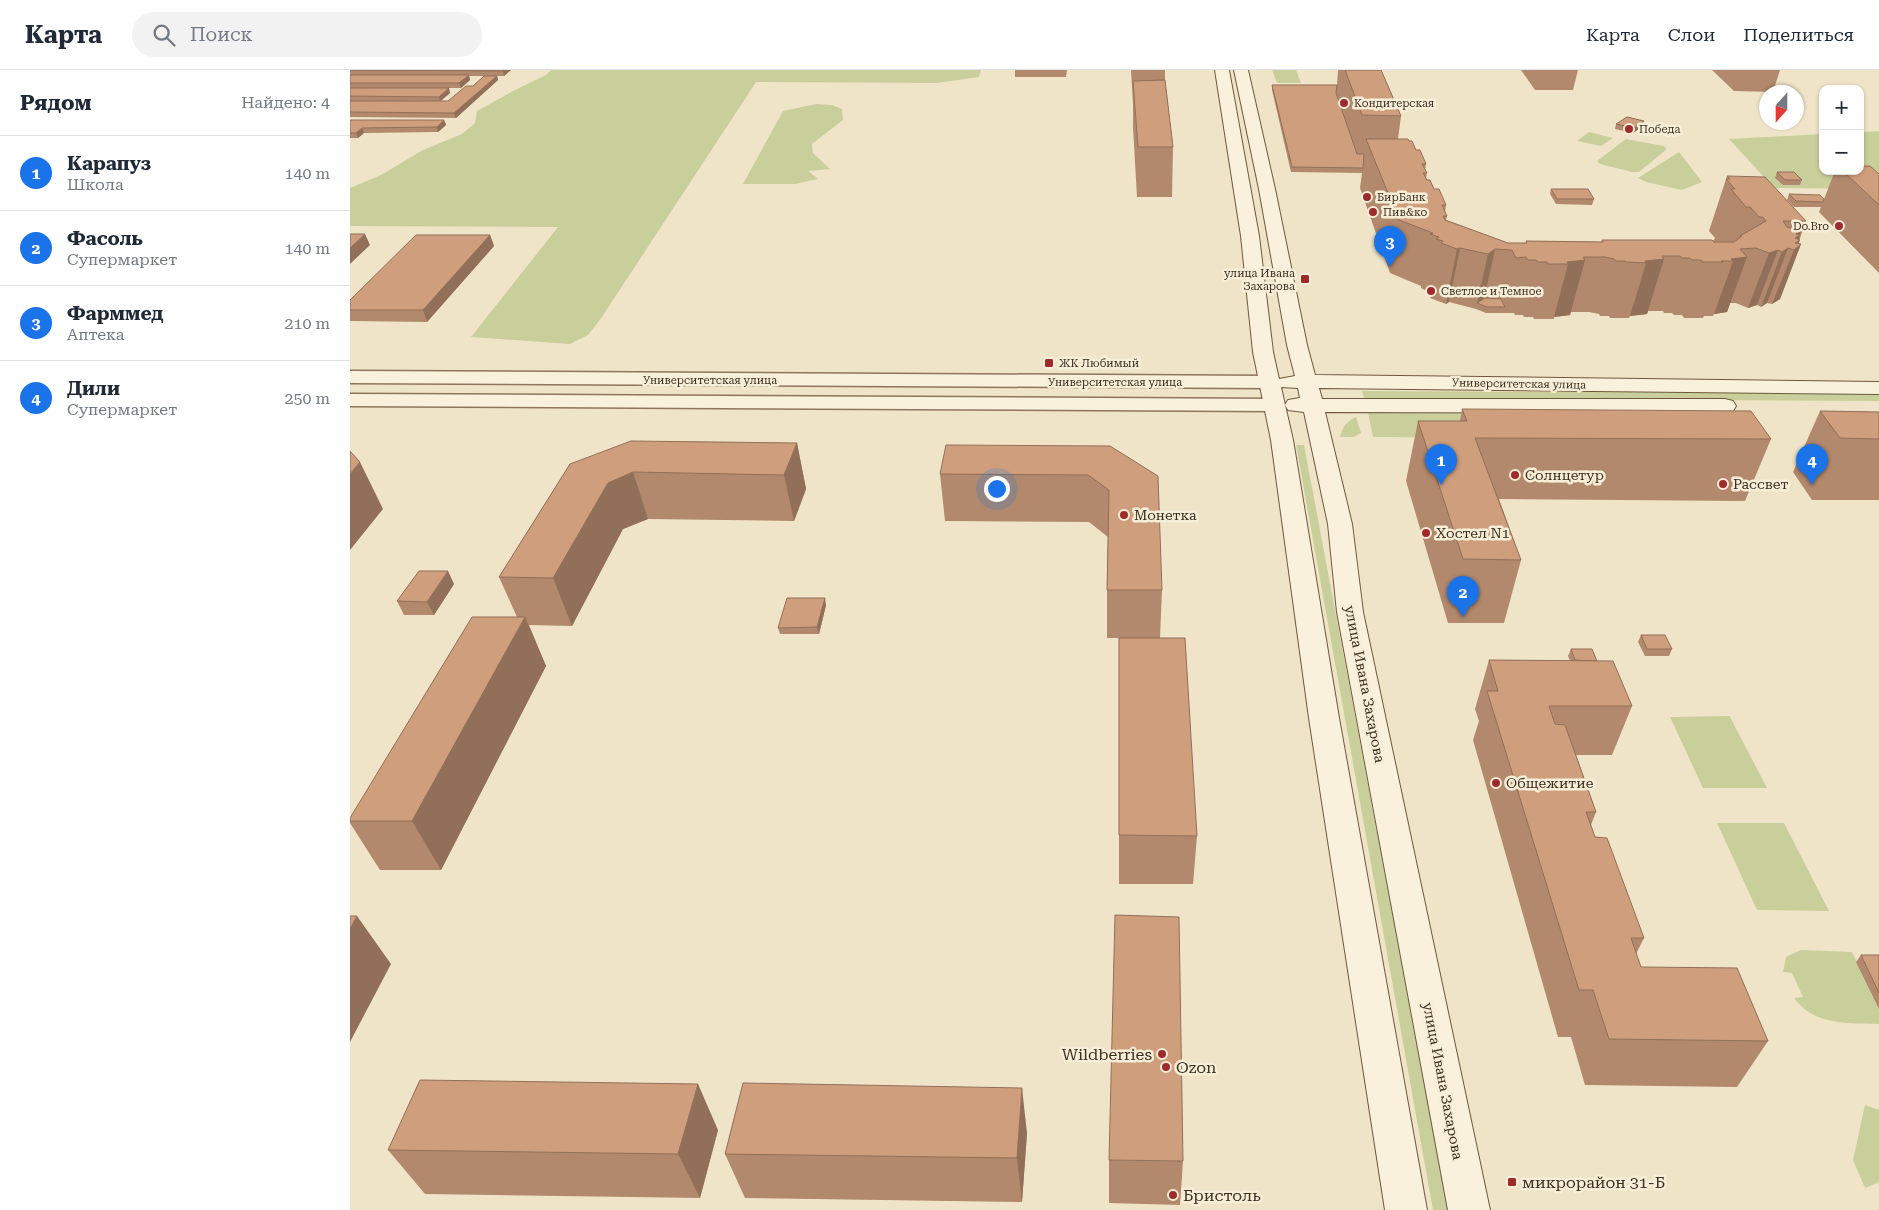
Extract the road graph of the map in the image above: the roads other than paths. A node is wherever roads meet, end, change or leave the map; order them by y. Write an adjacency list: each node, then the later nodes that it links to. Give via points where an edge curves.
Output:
1 (1222, 70): 4 (main road)
2 (1241, 70): 6 (main road, улица Ивана Захарова, via 1297,346)
3 (350, 377): 4 (street, Университетская улица)
4 (1270, 382): 6 (main road, Университетская улица); 8 (main road)
5 (1879, 388): 6 (main road, Университетская улица)
6 (1310, 394): 8 (main road, Университетская улица); 9 (main road, Университетская улица); 11 (main road, улица Ивана Захарова, via 1340,524 1350,612)
7 (350, 400): 8 (street, Университетская улица)
8 (1274, 405): 10 (main road)
9 (1879, 407)
10 (1406, 1210)
11 (1469, 1210)

